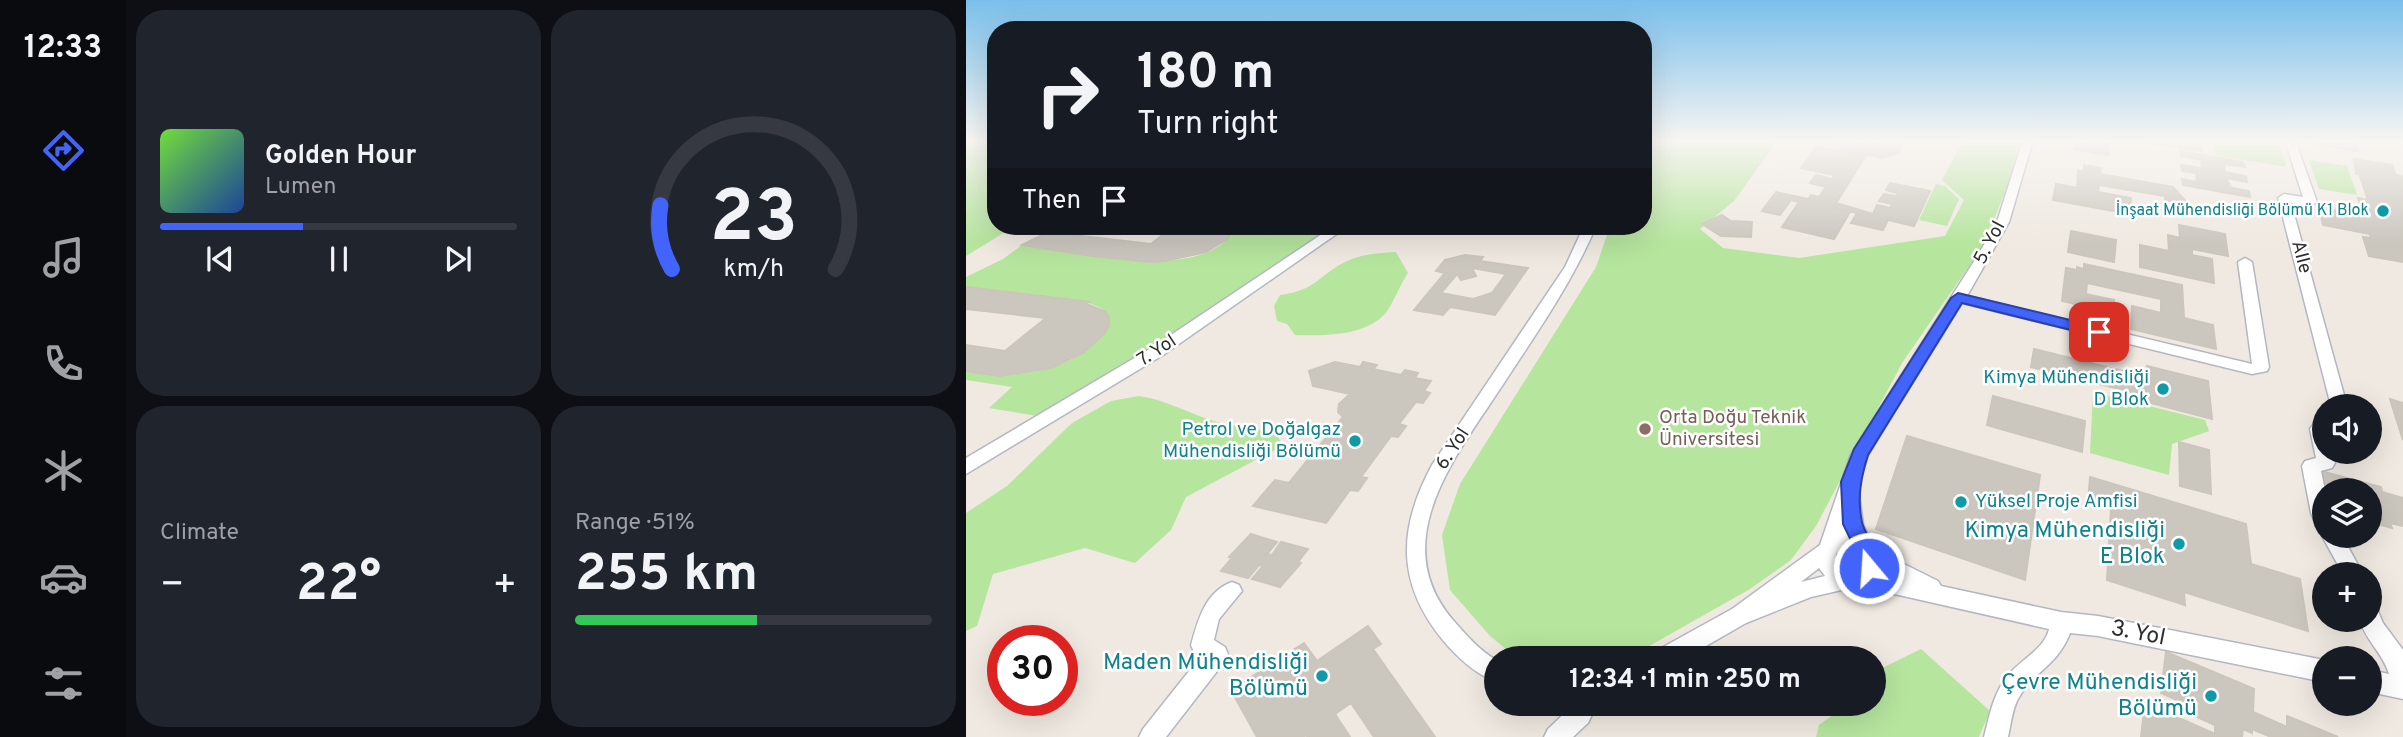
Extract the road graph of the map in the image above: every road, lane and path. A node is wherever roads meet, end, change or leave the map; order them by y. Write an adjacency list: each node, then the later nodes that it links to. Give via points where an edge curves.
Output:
1 (2018, 174): 6 (street, 5. Yol, via 2003,222)
2 (2302, 174): 7 (street, Alle, via 2311,202 2284,198)
3 (1329, 235): 9 (street, 7. Yol, via 1158,351)
4 (1586, 235): 21 (street, 6. Yol, via 1573,267 1438,470 1422,503 1414,554 1422,592 1444,626)
5 (2245, 262): 6 (street, via 2261,367 2252,369)
6 (1958, 298): 11 (street, 5. Yol, via 1860,454)
7 (2336, 394)
8 (2321, 464): 10 (street, via 2311,466)
9 (966, 467)
10 (2313, 478)
11 (1850, 482): 12 (street, 5. Yol); 13 (street, 5. Yol, via 1853,524)
12 (1828, 549): 13 (street, via 1842,541 1857,544); 14 (street, via 1831,569); 17 (street)
13 (1866, 552): 14 (street, via 1869,568); 16 (street, 3. Yol)
14 (1855, 577): 16 (street, 3. Yol); 17 (street, via 1809,588)
15 (1231, 591): 26 (street, via 1210,614 1202,645 1217,654)
16 (1952, 597): 18 (street, 3. Yol)
17 (1739, 616): 20 (street)
18 (2061, 622): 22 (street, 3. Yol); 28 (street, via 2054,646 2006,698)
19 (2376, 632): 24 (street, via 2394,654)
20 (1685, 646)
21 (1484, 666)
22 (2312, 669)
23 (2382, 682): 24 (street)
24 (2403, 685)
25 (1579, 716): 27 (street)
26 (1151, 737)
27 (1556, 737)
28 (1996, 737)

